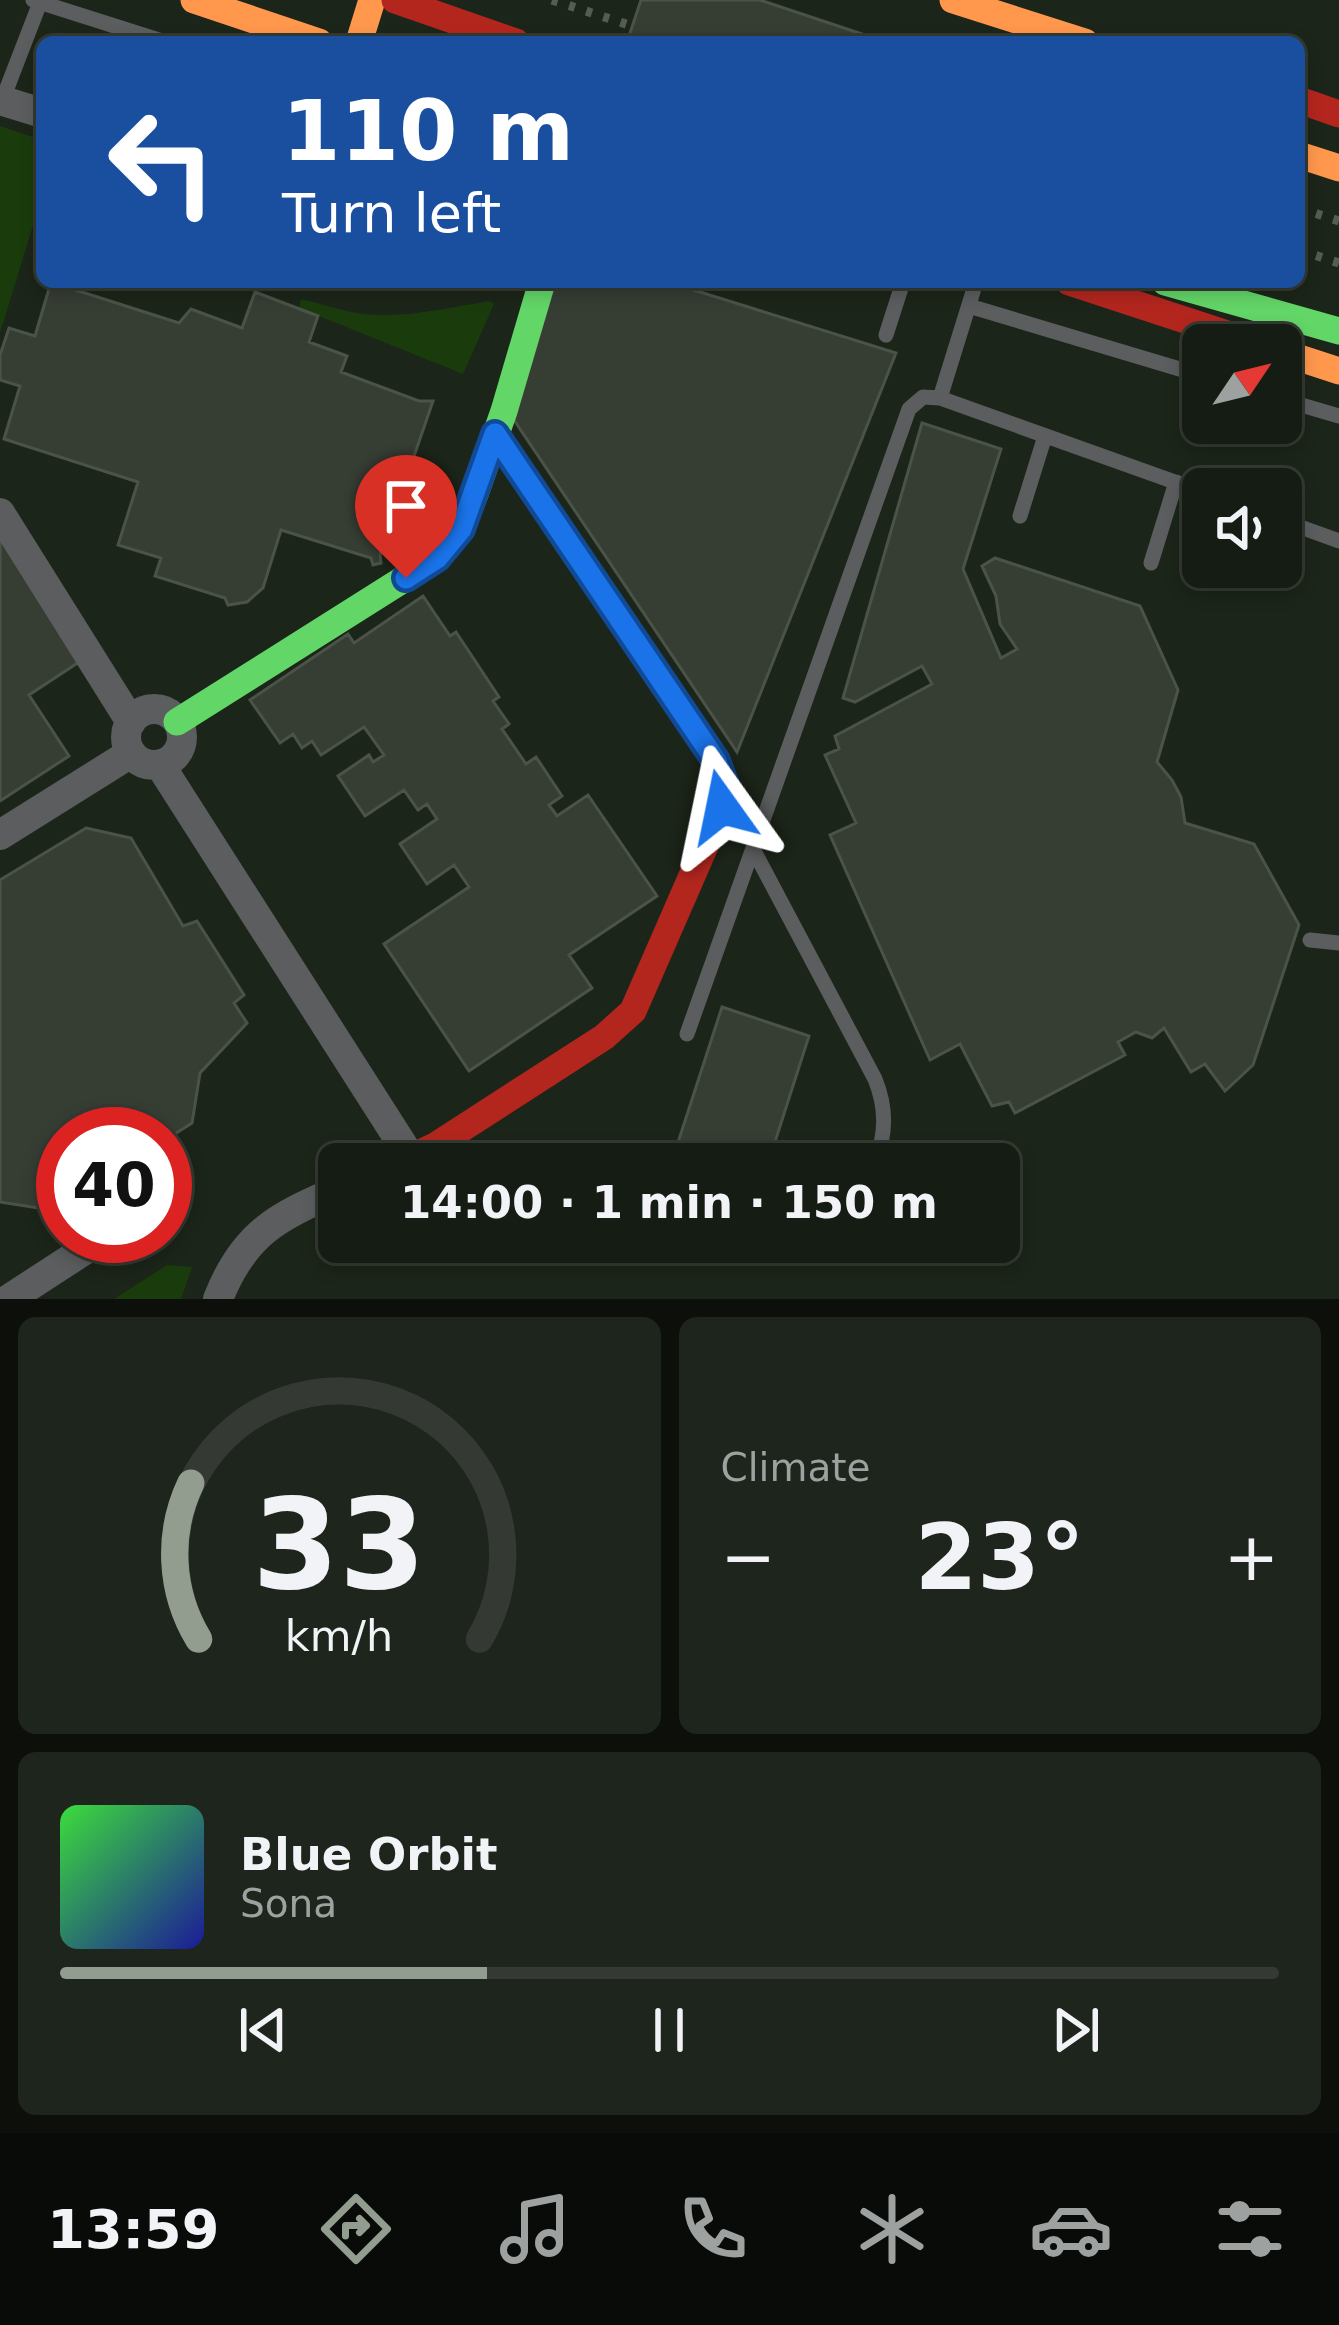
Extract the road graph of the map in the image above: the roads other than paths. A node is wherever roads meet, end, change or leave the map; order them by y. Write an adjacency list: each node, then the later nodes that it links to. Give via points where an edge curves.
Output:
1 (194, 0): 7 (main road)
2 (372, 0): 8 (main road)
3 (395, 0): 9 (main road)
4 (953, 0): 10 (main road)
5 (38, 1): 6 (lane); 11 (lane)
6 (146, 36)
7 (301, 36)
8 (361, 36)
9 (499, 36)
10 (1066, 36)
11 (1, 100): 13 (street)
12 (1305, 102): 14 (main road)
13 (36, 111)
14 (1339, 114)
15 (1305, 157): 16 (main road)
16 (1339, 168)
17 (539, 288): 32 (main road)
18 (902, 288): 25 (lane)
19 (974, 288): 22 (lane)
20 (1087, 288): 23 (main road)
21 (1186, 288): 24 (main road)
22 (969, 306): 27 (lane); 29 (lane)
23 (1197, 324)
24 (1339, 332)
25 (886, 335)
26 (1302, 359): 28 (main road)
27 (1182, 370)
28 (1339, 371)
29 (940, 398): 33 (lane); 44 (lane, via 923,397 904,418)
30 (1302, 405): 31 (lane)
31 (1339, 416)
32 (495, 434): 41 (main road, via 461,529 437,558); 49 (main road, via 650,658 725,785 633,1011)
33 (1045, 436): 34 (lane); 37 (lane)
34 (1176, 482): 35 (lane); 40 (lane)
35 (1182, 484)
36 (0, 513): 42 (street)
37 (1020, 516)
38 (1302, 528): 39 (lane)
39 (1339, 541)
40 (1151, 563)
41 (177, 722): 42 (street, via 160,710 139,714); 42 (street, via 182,743 170,761)
42 (141, 747): 43 (street); 48 (street)
43 (0, 835)
44 (753, 849): 47 (lane); 50 (lane, via 882,1096)
45 (1310, 940): 46 (lane)
46 (1339, 943)
47 (687, 1034)
48 (393, 1143)
49 (440, 1143)
50 (882, 1143)
51 (318, 1199): 54 (street, via 256,1236)
52 (60, 1263): 53 (street)
53 (8, 1293)
54 (218, 1299)

